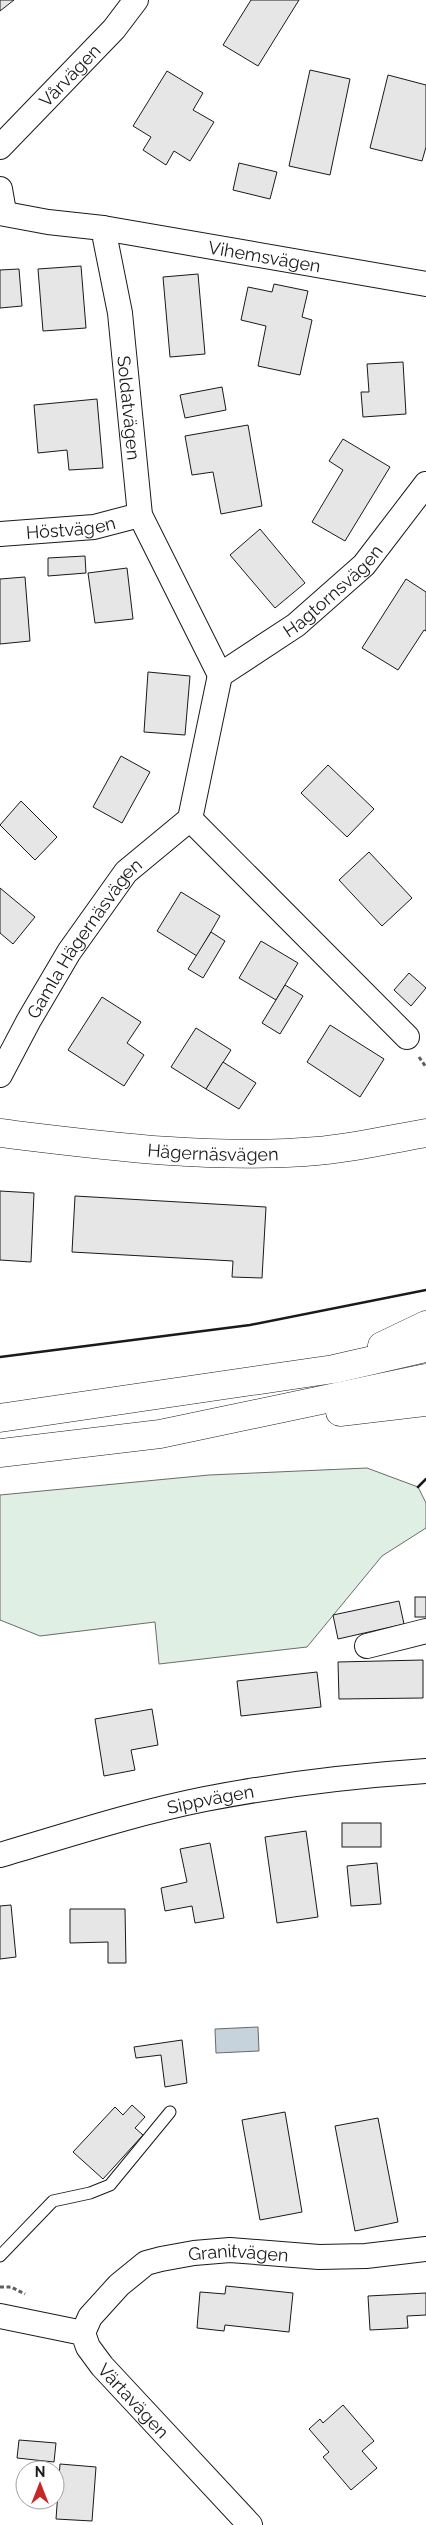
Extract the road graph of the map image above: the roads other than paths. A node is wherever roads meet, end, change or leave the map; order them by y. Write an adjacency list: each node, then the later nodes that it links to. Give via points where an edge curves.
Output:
1 (136, 0): 2 (street, Vårvägen, via 114,29)
2 (0, 147)
3 (0, 189): 4 (street)
4 (2, 212): 5 (street, via 48,222)
5 (103, 228): 6 (street, Vihemsvägen); 8 (street, Soldatvägen, via 120,313)
6 (426, 284)
7 (426, 484): 10 (street, Hagtornsvägen, via 364,565 296,625)
8 (140, 514): 9 (street, Höstvägen, via 94,527); 10 (street, Soldatvägen)
9 (0, 534)
10 (220, 675): 11 (street)
11 (190, 819): 12 (street); 13 (street, Gamla Hägernäsvägen, via 126,872 69,952)
12 (406, 1037)
13 (0, 1075)
14 (0, 1133): 15 (main road, Hägernäsvägen, via 135,1150 216,1154 318,1151)
15 (426, 1133)
16 (426, 1325): 18 (main road)
17 (426, 1348): 18 (main road)
18 (334, 1369): 21 (main road)
19 (426, 1378): 22 (main road)
20 (426, 1402): 22 (main road)
21 (0, 1418)
22 (160, 1434): 23 (main road)
23 (0, 1453)
24 (426, 1632): 25 (street)
25 (367, 1646)
26 (426, 1771): 27 (street, Sippvägen, via 357,1776 204,1799)
27 (0, 1855)
28 (170, 2112): 30 (lane, via 110,2185 53,2201)
29 (426, 2249): 32 (street, Granitvägen, via 366,2256 319,2257 230,2250 194,2252 160,2259 146,2263 119,2285 90,2317)
30 (0, 2256)
31 (0, 2316): 32 (street)
32 (83, 2333): 33 (street, Värtavägen, via 88,2347 102,2366)
33 (250, 2525)

